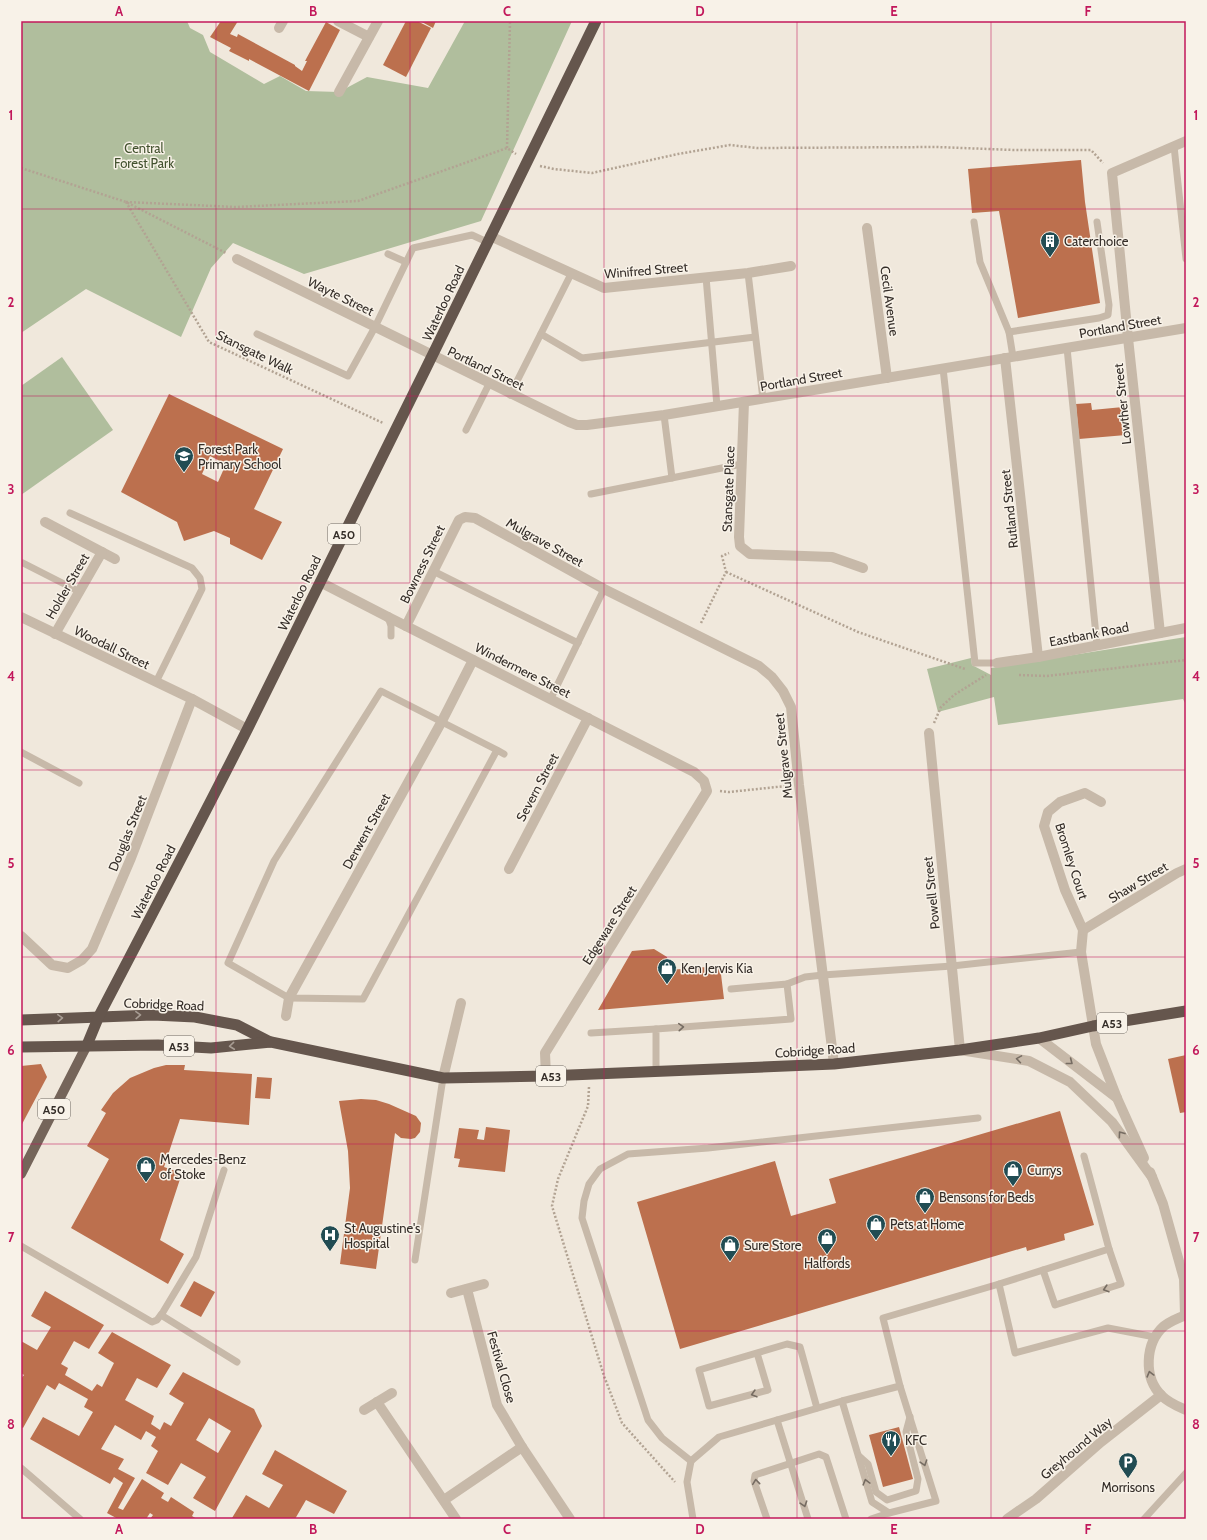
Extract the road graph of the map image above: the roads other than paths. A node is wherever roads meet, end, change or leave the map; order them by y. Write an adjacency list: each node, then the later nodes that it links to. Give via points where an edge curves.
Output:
1 (338, 21): 4 (street)
2 (378, 21): 4 (street)
3 (596, 21): 11 (highway, Waterloo Road / A50)
4 (369, 37): 5 (street)
5 (339, 92)
6 (1186, 141): 7 (street)
7 (1174, 146): 14 (lane); 26 (street, Lowther Street, via 1112,172)
8 (974, 222): 22 (lane, via 980,262)
9 (1097, 222): 22 (lane, via 1109,305 1108,314 1099,318)
10 (867, 228): 32 (street, Cecil Avenue)
11 (488, 239): 15 (lane, via 472,235 413,248); 18 (street, Winifred Street); 29 (highway, Waterloo Road / A50)
12 (388, 254): 15 (lane)
13 (237, 259): 20 (street, Wayte Street)
14 (1186, 260)
15 (406, 262): 20 (lane)
16 (791, 266): 17 (street, Winifred Street)
17 (748, 273): 19 (street, Winifred Street); 25 (lane)
18 (571, 274): 19 (street, Winifred Street, via 604,288); 24 (lane)
19 (706, 278): 27 (lane)
20 (374, 327): 23 (lane, via 348,376); 29 (street, Wayte Street)
21 (1186, 328): 26 (street, Portland Street)
22 (1009, 332): 30 (lane)
23 (257, 334)
24 (541, 334): 27 (lane, via 582,358); 34 (lane)
25 (755, 337): 27 (lane); 35 (lane)
26 (1128, 338): 28 (street, Portland Street); 58 (street, Lowther Street)
27 (712, 342): 37 (lane)
28 (1068, 348): 30 (street, Portland Street); 62 (lane)
29 (433, 356): 33 (street, Portland Street); 51 (highway, Waterloo Road / A50)
30 (1009, 357): 31 (street, Portland Street); 63 (street, Rutland Street)
31 (943, 368): 32 (street, Portland Street); 65 (lane, via 975,663)
32 (887, 378): 35 (street, Portland Street)
33 (489, 384): 34 (street, Portland Street); 39 (lane)
34 (510, 394): 38 (street, Portland Street, via 578,425)
35 (763, 399): 36 (street, Portland Street)
36 (744, 402): 37 (street, Portland Street); 40 (street, Stansgate Place)
37 (717, 406): 38 (street, Portland Street)
38 (664, 415): 41 (lane)
39 (466, 430)
40 (742, 464): 41 (lane); 49 (street, Stansgate Place, via 740,546 750,554 832,557)
41 (672, 478): 42 (lane)
42 (591, 494)
43 (70, 513): 66 (lane, via 192,568 200,578 202,589)
44 (465, 517): 50 (street, Bowness Street, via 459,520); 52 (street, Mulgrave Street, via 475,518)
45 (45, 522): 46 (street, Holder Street)
46 (102, 552): 47 (street, Holder Street); 53 (street, Holder Street)
47 (115, 559)
48 (23, 563): 53 (lane)
49 (863, 568)
50 (433, 571): 56 (street, Bowness Street); 61 (lane)
51 (320, 582): 54 (street, Windermere Street); 71 (highway, Waterloo Road / A50)
52 (604, 589): 61 (lane); 83 (street, Mulgrave Street, via 759,666 772,676 783,691 791,707)
53 (80, 592): 59 (street, Holder Street)
54 (388, 617): 56 (street, Windermere Street); 60 (lane, via 391,626)
55 (21, 618): 59 (street, Woodall Street)
56 (406, 626): 64 (street, Windermere Street)
57 (1186, 628): 58 (street, Eastbank Road)
58 (1160, 633): 62 (street, Eastbank Road)
59 (55, 634): 66 (street, Woodall Street)
60 (390, 636)
61 (578, 643): 67 (lane)
62 (1097, 645): 63 (street, Eastbank Road)
63 (1038, 657): 65 (street, Eastbank Road)
64 (473, 660): 67 (street, Windermere Street); 70 (street, Derwent Street)
65 (997, 663)
66 (156, 682): 68 (street, Woodall Street)
67 (551, 698): 69 (street, Windermere Street)
68 (192, 700): 71 (street); 80 (street, Douglas Street, via 131,858 92,949 82,960 68,968 52,965)
69 (588, 718): 75 (street, Windermere Street, via 694,772 704,781); 77 (street, Severn Street)
70 (442, 721): 86 (street, Derwent Street); 86 (lane, via 500,752 363,999); 86 (lane, via 382,691 274,861 228,963)
71 (247, 729): 89 (highway, Waterloo Road / A50)
72 (929, 733): 82 (street, Powell Street)
73 (21, 752): 74 (lane)
74 (79, 783)
75 (707, 791): 102 (street, Edgeware Street, via 545,1053)
76 (1101, 802): 79 (street, Bromley Court, via 1085,793 1060,802 1048,812 1044,826 1065,890)
77 (509, 869)
78 (1186, 869): 79 (street, Shaw Street)
79 (1083, 930): 81 (street)
80 (21, 936)
81 (1082, 952): 82 (lane); 92 (street)
82 (952, 966): 83 (lane); 99 (street, Powell Street)
83 (823, 975): 84 (lane, via 804,977); 100 (street, Mulgrave Street)
84 (787, 984): 85 (lane); 93 (lane, one-way to 84, via 791,1019)
85 (731, 989)
86 (289, 998): 90 (street, Derwent Street)
87 (461, 1003): 103 (street)
88 (1186, 1011): 92 (highway, Cobridge Road / A53)
89 (99, 1016): 91 (highway, A53, one-way to 89); 96 (highway, Cobridge Road / A53, one-way to 96, via 195,1017 237,1025); 97 (highway, Waterloo Road / A50)
90 (286, 1016)
91 (21, 1020)
92 (1093, 1026): 95 (highway, Cobridge Road / A53); 104 (street, via 1096,1044)
93 (656, 1029): 94 (lane); 101 (lane)
94 (591, 1033)
95 (1039, 1038): 99 (highway, Cobridge Road / A53); 104 (street, one-way to 104)
96 (271, 1042): 97 (highway, Cobridge Road / A53, one-way to 97, via 211,1048); 103 (highway, Cobridge Road / A53)
97 (88, 1045): 98 (highway, A53); 108 (main road, Waterloo Road / A50)
98 (21, 1047)
99 (960, 1050): 100 (highway, Cobridge Road / A53); 109 (street, one-way to 99, via 1112,1122 1070,1082 1029,1061)
100 (834, 1064): 101 (highway, Cobridge Road / A53)
101 (656, 1071): 102 (highway, Cobridge Road / A53)
102 (546, 1076): 103 (highway, Cobridge Road / A53)
103 (443, 1078): 112 (lane)
104 (1117, 1098): 109 (street)
105 (978, 1118): 135 (lane, via 708,1148 628,1154 600,1169 589,1184 582,1218 648,1420 662,1438)
106 (1084, 1156): 111 (lane)
107 (224, 1170): 118 (lane, via 196,1257)
108 (21, 1174)
109 (1152, 1177): 119 (street, via 1163,1204 1184,1279)
110 (21, 1246): 118 (lane, via 152,1322)
111 (1110, 1249): 113 (lane); 113 (lane, one-way to 113, via 1121,1284 1054,1305)
112 (415, 1260)
113 (1043, 1270): 115 (lane)
114 (484, 1284): 116 (street)
115 (999, 1284): 120 (lane, via 1015,1353 1108,1328); 123 (lane, via 883,1318)
116 (467, 1289): 117 (street); 133 (street, Festival Close, via 497,1406)
117 (452, 1293)
118 (161, 1315): 122 (lane)
119 (1186, 1315): 120 (street, via 1163,1327)
120 (1155, 1337): 125 (street, one-way to 120, via 1152,1382 1148,1367)
121 (757, 1353): 121 (lane, one-way to 121, via 768,1390 710,1406 699,1370); 128 (lane, via 787,1344 800,1348)
122 (237, 1362)
123 (900, 1386): 126 (lane); 131 (lane)
124 (392, 1393): 127 (street)
125 (1161, 1395): 130 (street, via 1173,1405); 149 (street, Greyhound Way, via 1036,1500)
126 (842, 1401): 128 (lane); 134 (lane)
127 (377, 1402): 129 (street); 139 (street)
128 (817, 1408): 132 (lane)
129 (364, 1410)
130 (1186, 1410)
131 (910, 1417): 134 (lane, via 906,1432 918,1479 916,1491 887,1500 876,1492 868,1464); 140 (lane, one-way to 140, via 936,1500)
132 (777, 1420): 135 (lane, via 719,1437); 136 (lane)
133 (522, 1447): 139 (street); 143 (street, Festival Close)
134 (859, 1456): 140 (lane, one-way to 134, via 872,1502)
135 (691, 1461): 144 (lane, via 687,1482)
136 (790, 1463): 145 (lane, one-way to 136, via 754,1481 755,1475); 146 (lane, one-way to 146); 147 (lane, via 819,1454 826,1457)
137 (21, 1468): 141 (lane)
138 (1186, 1473): 150 (lane)
139 (444, 1500): 142 (street)
140 (889, 1513): 148 (lane)
141 (80, 1519)
142 (456, 1519)
143 (570, 1519)
144 (693, 1519)
145 (767, 1519)
146 (808, 1519)
147 (846, 1519)
148 (871, 1519)
149 (1007, 1519)
150 (1144, 1519)

